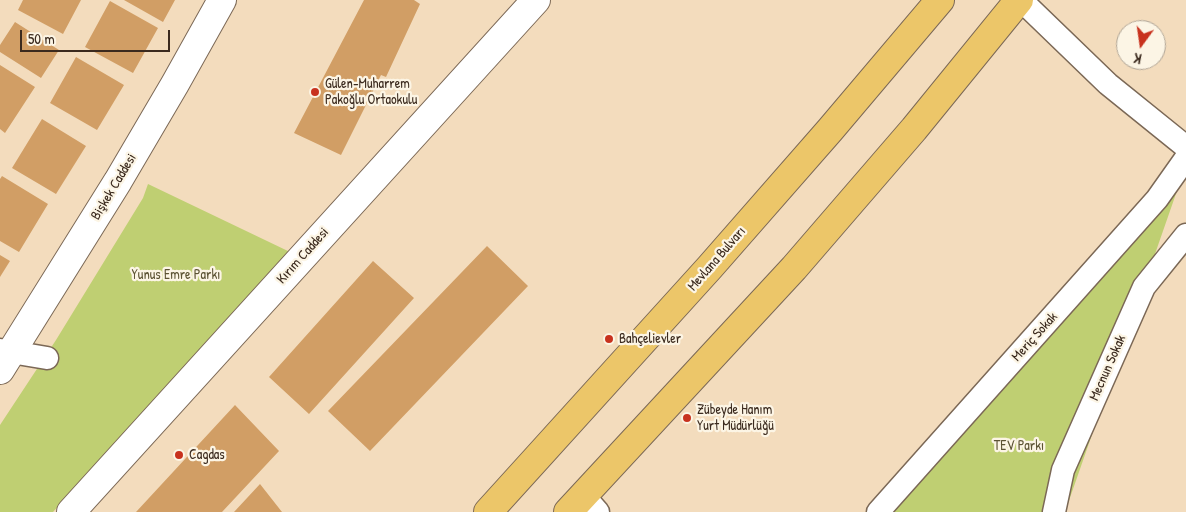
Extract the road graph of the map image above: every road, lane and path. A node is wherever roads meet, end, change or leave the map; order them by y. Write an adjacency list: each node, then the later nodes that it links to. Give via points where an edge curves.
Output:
1 (222, 0): 8 (street, Bişkek Caddesi, via 123,173)
2 (536, 0): 11 (street, Kırım Caddesi)
3 (940, 0): 12 (highway, Mevlana Bulvarı, via 716,260)
4 (1020, 0): 5 (street, via 1108,84); 10 (highway, via 914,129)
5 (1186, 147)
6 (1186, 158): 13 (street, Meriç Sokak, via 1157,200)
7 (1186, 235): 14 (street, Mecnun Sokak, via 1144,287 1063,470)
8 (4, 358): 9 (street)
9 (47, 358)
10 (583, 507)
11 (71, 512)
12 (488, 512)
13 (878, 512)
14 (1054, 512)

